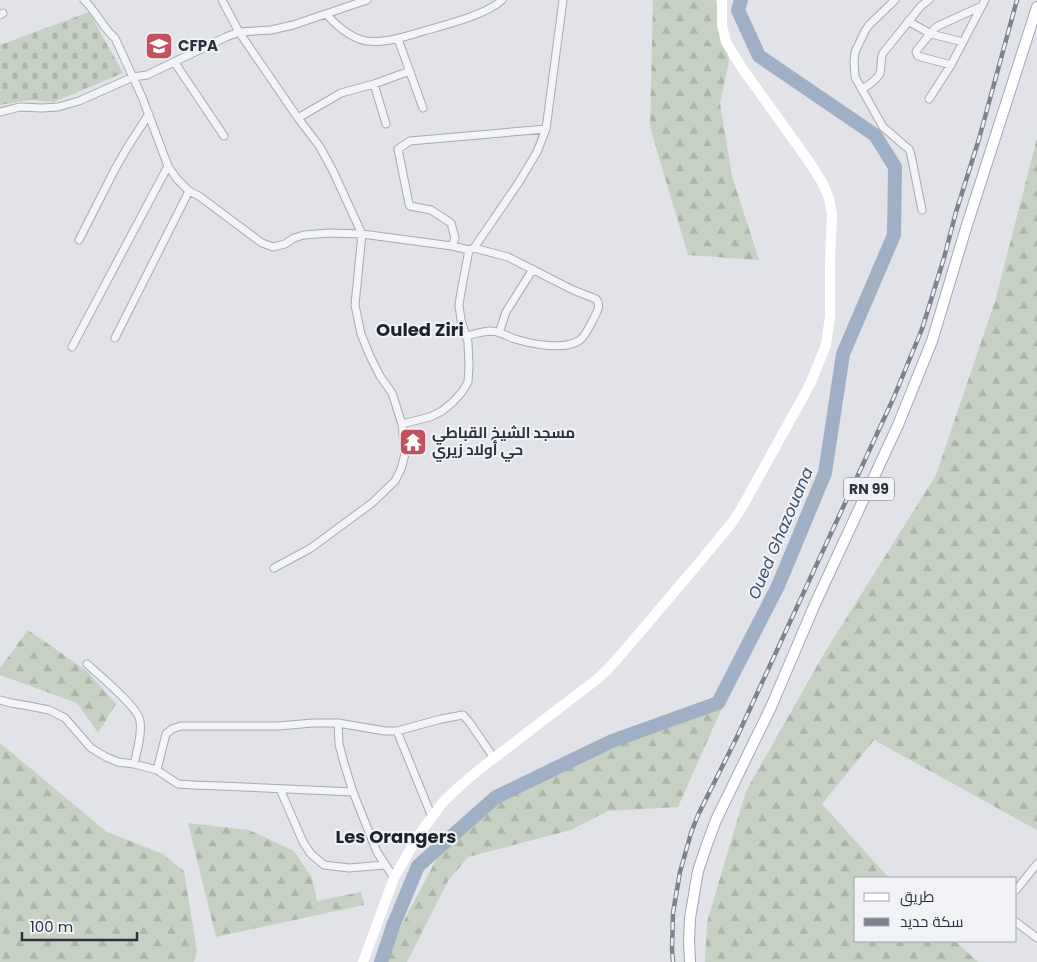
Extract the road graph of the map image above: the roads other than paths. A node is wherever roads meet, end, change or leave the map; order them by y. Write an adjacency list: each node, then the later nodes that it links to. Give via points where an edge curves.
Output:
1 (84, 0): 21 (street, via 115,38)
2 (367, 0): 12 (street)
3 (502, 0): 16 (street, via 457,22)
4 (563, 0): 30 (street)
5 (722, 0): 50 (main road, via 726,42 810,163 830,198 830,316 826,346 802,399 741,509 719,539 607,670)
6 (895, 0): 23 (street, via 869,25 855,52 855,77)
7 (929, 0): 9 (street)
8 (225, 2): 14 (street)
9 (918, 3): 13 (street)
10 (984, 3): 15 (street, via 940,24); 17 (street)
11 (1037, 7): 63 (main road, RN 99, via 932,341 898,425 706,847 698,871 690,918)
12 (326, 14): 14 (street, via 271,30); 16 (street, via 341,28 365,41)
13 (908, 21): 15 (street); 23 (street, via 883,53 880,73)
14 (239, 32): 18 (street); 28 (street)
15 (931, 34): 17 (street); 19 (street, via 917,50 918,56)
16 (398, 39): 20 (street)
17 (963, 42): 19 (street)
18 (175, 63): 21 (street, via 147,75); 31 (street)
19 (951, 65): 24 (street)
20 (410, 71): 22 (street); 25 (street)
21 (133, 77): 26 (street, via 58,107 20,107); 27 (street)
22 (374, 84): 28 (street, via 342,92); 29 (street)
23 (862, 90): 34 (street, via 883,127 908,149)
24 (928, 99)
25 (423, 108)
26 (0, 112)
27 (149, 114): 32 (street); 36 (street, via 127,148)
28 (298, 118): 35 (street, via 333,170)
29 (386, 124)
30 (546, 129): 37 (street, via 410,141 398,149 410,206 431,210 451,223); 38 (street, via 519,182)
31 (224, 136)
32 (168, 166): 33 (street); 43 (street)
33 (189, 191): 35 (street, via 262,243 273,247 304,235); 42 (street)
34 (922, 210)
35 (362, 234): 37 (street); 44 (street, via 355,304 361,334 380,376 392,393)
36 (79, 240)
37 (452, 246): 38 (street)
38 (471, 249): 39 (street, via 508,257); 41 (street, via 459,306)
39 (533, 269): 40 (street, via 506,312); 40 (street, via 596,299 600,306 594,319 579,340 566,345 538,345)
40 (499, 333): 41 (street)
41 (466, 336): 44 (street, via 468,382 462,392 430,417)
42 (115, 338)
43 (72, 347)
44 (402, 424): 45 (street, via 405,454 395,481 372,503 311,548)
45 (274, 568)
46 (87, 664): 51 (street, via 128,702 139,717 141,727)
47 (0, 700): 51 (street, via 49,710 65,718 91,748 118,762)
48 (338, 723): 49 (street); 52 (street, via 175,728 166,734); 54 (street, via 339,744)
49 (397, 731): 50 (street, via 463,715); 55 (street)
50 (494, 758): 55 (main road, via 443,802)
51 (134, 764): 52 (street)
52 (157, 770): 53 (street, via 178,784)
53 (280, 789): 54 (street); 57 (street, via 303,842 324,865 349,868)
54 (353, 792): 57 (street)
55 (432, 817): 58 (main road)
56 (1037, 864): 59 (street)
57 (385, 865): 58 (street)
58 (394, 878): 62 (main road)
59 (1017, 889)
60 (1017, 923): 61 (street)
61 (1037, 938)
62 (363, 962)
63 (690, 962)

